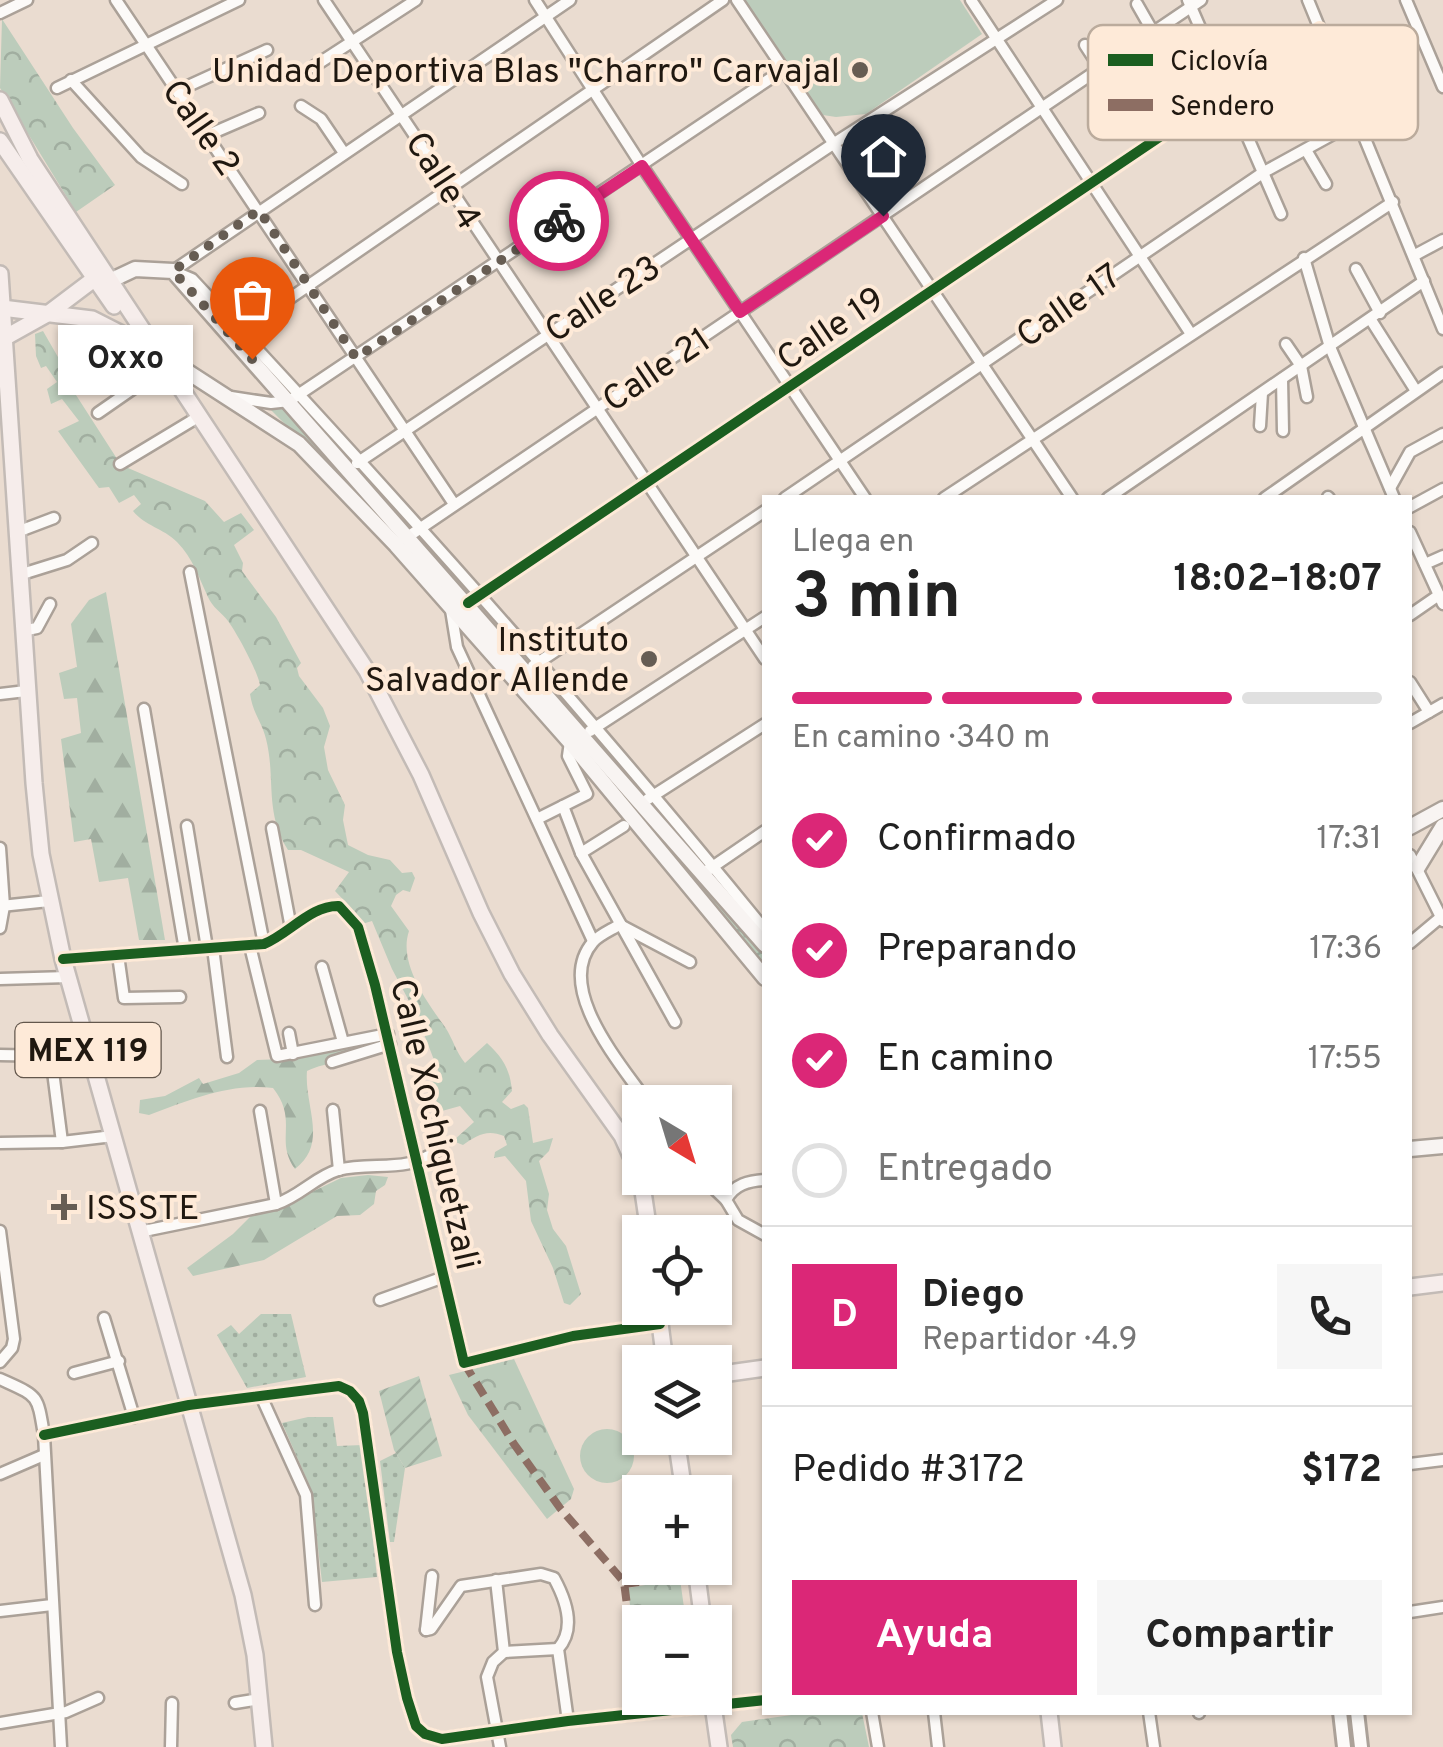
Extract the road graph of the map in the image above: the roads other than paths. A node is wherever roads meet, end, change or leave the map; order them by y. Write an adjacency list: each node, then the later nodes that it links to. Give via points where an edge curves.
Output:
1 (27, 0): 18 (street)
2 (116, 0): 27 (street, Calle 2)
3 (238, 0): 27 (street)
4 (324, 0): 26 (street, Calle 4)
5 (416, 0): 26 (street)
6 (535, 0): 19 (street)
7 (570, 0): 19 (street)
8 (723, 0): 37 (street)
9 (737, 0): 32 (street)
10 (970, 0): 25 (street)
11 (1057, 0): 15 (street, Calle 23)
12 (1201, 0): 17 (street, Calle 21)
13 (1308, 0): 22 (street)
14 (1406, 0): 23 (street)
15 (1043, 4): 25 (street, Calle 23)
16 (1137, 4): 20 (street)
17 (1189, 4): 21 (street, Calle 21)
18 (0, 13)
19 (546, 16): 37 (street); 43 (street)
20 (1149, 25)
21 (1162, 25)
22 (1318, 25)
23 (1417, 25)
24 (1418, 28): 35 (street)
25 (997, 37): 41 (street); 50 (street, Calle 23)
26 (352, 41): 31 (street); 43 (street, Calle 4)
27 (145, 45): 34 (street); 38 (street, Calle 2)
28 (1085, 45): 30 (street)
29 (267, 50): 38 (street)
30 (1088, 50)
31 (313, 67)
32 (783, 70): 50 (street); 53 (street)
33 (1088, 76): 41 (street, Calle 21)
34 (72, 80): 36 (street); 55 (street, via 141,157)
35 (1443, 86)
36 (57, 88)
37 (594, 90): 53 (street); 58 (street)
38 (177, 92): 44 (street, Calle 2)
39 (0, 100): 72 (main road)
40 (301, 106): 52 (street, via 321,120)
41 (1042, 107): 56 (street); 62 (street, Calle 21)
42 (259, 112): 44 (street)
43 (401, 114): 52 (street); 58 (street, Calle 4)
44 (208, 135): 60 (street, Calle 2)
45 (1157, 140): 56 (street, Calle 19)
46 (1250, 140): 54 (street)
47 (1324, 140): 51 (street, Calle 17)
48 (1365, 140): 59 (street)
49 (0, 141): 72 (main road)
50 (833, 144): 62 (street); 63 (street, Calle 23)
51 (1306, 150): 54 (street, Calle 17); 57 (street)
52 (344, 153): 60 (street)
53 (642, 166): 63 (street); 68 (street)
54 (1264, 172): 61 (street); 66 (street, Calle 17)
55 (182, 184)
56 (1094, 184): 66 (street); 75 (street, Calle 19)
57 (1326, 184)
58 (449, 188): 68 (street, Calle 4); 74 (street)
59 (1393, 202): 65 (street); 67 (street)
60 (259, 210): 70 (street); 74 (street, Calle 2)
61 (1281, 214)
62 (883, 216): 75 (street); 76 (street, Calle 21)
63 (691, 240): 76 (street); 83 (street, Calle 23)
64 (1443, 240): 65 (street)
65 (1415, 255): 73 (street)
66 (1139, 256): 81 (street); 89 (street, Calle 17)
67 (1304, 258): 81 (street); 86 (street)
68 (497, 262): 83 (street, Calle 4); 88 (street)
69 (1356, 269): 78 (street)
70 (173, 271): 72 (main road, via 135,269); 82 (main road)
71 (0, 274): 79 (main road, MEX 119)
72 (103, 279): 77 (main road); 84 (main road); 87 (main road)
73 (1424, 281): 78 (street); 80 (street)
74 (308, 283): 82 (street); 88 (street, Calle 2)
75 (934, 291): 89 (street); 95 (street, Calle 19)
76 (740, 312): 95 (street); 102 (street, Calle 21)
77 (49, 313): 79 (main road); 79 (main road); 84 (main road, via 98,320)
78 (1375, 316): 86 (street); 96 (street)
79 (2, 320): 129 (main road, MEX 119)
80 (1443, 328)
81 (1191, 334): 111 (street)
82 (237, 335): 101 (main road)
83 (546, 335): 102 (street, Calle 4); 108 (street, Calle 23)
84 (138, 341): 87 (main road); 91 (main road)
85 (1286, 344): 90 (street)
86 (1330, 347): 90 (street); 106 (street)
87 (155, 352): 94 (main road); 97 (main road)
88 (356, 358): 101 (street); 108 (street, Calle 2)
89 (982, 364): 111 (street); 113 (street, Calle 17)
90 (1302, 366): 93 (street); 100 (street)
91 (158, 372): 103 (street); 104 (main road)
92 (1443, 373): 96 (street)
93 (1282, 379): 98 (street); 109 (street)
94 (208, 384): 97 (main road, via 192,384); 99 (main road)
95 (790, 387): 113 (street); 116 (street, Calle 19)
96 (1416, 391): 106 (street)
97 (183, 393): 104 (main road)
98 (1262, 393): 105 (street); 124 (street)
99 (225, 396): 101 (street, via 271,403); 112 (main road)
100 (1307, 397)
101 (294, 398): 107 (main road); 115 (street)
102 (597, 408): 116 (street, Calle 4); 125 (street, Calle 21)
103 (98, 413)
104 (194, 419): 114 (street); 210 (main road, via 366,683 505,979)
105 (1260, 426)
106 (1364, 426): 118 (street); 119 (street)
107 (315, 430): 112 (main road); 115 (main road)
108 (405, 430): 115 (street, Calle 23); 125 (street, Calle 2)
109 (1284, 431)
110 (1443, 434): 119 (street, via 1410,452)
111 (1033, 438): 122 (street); 123 (street)
112 (299, 444): 141 (main road)
113 (840, 461): 120 (street, Calle 17); 121 (street)
114 (120, 464)
115 (354, 465): 130 (main road)
116 (646, 483): 134 (street, Calle 4); 138 (street, Calle 19)
117 (1443, 489): 126 (street)
118 (1281, 493)
119 (1392, 493)
120 (789, 495)
121 (862, 495)
122 (948, 495)
123 (1070, 495)
124 (1112, 495)
125 (454, 504): 130 (street, Calle 21)
126 (1412, 506)
127 (762, 513): 134 (street)
128 (54, 518): 129 (street)
129 (16, 532): 137 (main road, MEX 119)
130 (413, 532): 138 (main road)
131 (1412, 536): 135 (street)
132 (92, 543): 137 (street, via 66,560)
133 (1443, 556): 135 (street)
134 (696, 557): 144 (street, Calle 4); 147 (street)
135 (1425, 564): 139 (street)
136 (190, 572): 184 (street)
137 (19, 575): 145 (main road, MEX 119)
138 (473, 600): 147 (main road)
139 (1441, 600): 142 (street)
140 (50, 604): 145 (street, via 37,628)
141 (450, 604): 156 (main road); 161 (street, via 457,647)
142 (1412, 615)
143 (762, 619): 144 (street)
144 (745, 630): 146 (street, Calle 4); 156 (street)
145 (22, 632): 149 (main road, MEX 119)
146 (762, 655)
147 (532, 667): 156 (main road)
148 (1412, 685): 153 (street)
149 (26, 691): 150 (street); 174 (main road, MEX 119)
150 (0, 694)
151 (1443, 704): 153 (street)
152 (144, 709): 187 (street)
153 (1430, 712): 154 (street)
154 (1412, 722)
155 (762, 726): 157 (street)
156 (582, 735): 157 (main road); 158 (main road); 159 (street, via 568,756 587,794)
157 (647, 799): 158 (street); 170 (main road); 173 (street)
158 (623, 804): 172 (main road)
159 (563, 806): 161 (street); 169 (street)
160 (1443, 809): 164 (main road)
161 (537, 819): 181 (street)
162 (188, 826): 186 (street)
163 (624, 826): 169 (street)
164 (1412, 826)
165 (1443, 826): 171 (main road)
166 (272, 828): 180 (street)
167 (762, 834): 173 (street)
168 (0, 848): 175 (street)
169 (581, 853): 177 (street)
170 (690, 856): 172 (main road); 173 (main road)
171 (1414, 861): 176 (street)
172 (674, 865): 192 (main road)
173 (708, 869): 178 (street); 182 (main road)
174 (50, 901): 175 (street); 189 (main road, MEX 119)
175 (2, 906): 179 (street)
176 (1442, 919): 183 (street)
177 (619, 925): 181 (street); 190 (street); 196 (street)
178 (762, 927)
179 (0, 928)
180 (290, 928): 184 (street); 198 (street, Calle Xochiquetzali, via 327,905 339,906 358,927)
181 (593, 941): 204 (street, via 580,988 584,1007)
182 (762, 941)
183 (1412, 941)
184 (264, 944): 185 (street)
185 (250, 946): 186 (street); 200 (street, via 277,1056)
186 (210, 948): 187 (street); 202 (street)
187 (185, 950): 188 (street)
188 (118, 956): 189 (street); 195 (street, via 124,998)
189 (63, 959): 193 (main road, MEX 119)
190 (690, 962)
191 (322, 967): 199 (street)
192 (762, 974)
193 (68, 977): 194 (street); 207 (main road, MEX 119)
194 (0, 979)
195 (180, 997)
196 (675, 1022)
197 (289, 1034): 200 (street)
198 (389, 1039): 199 (street); 203 (street); 214 (street, Calle Xochiquetzali)
199 (344, 1042): 200 (street)
200 (293, 1054)
201 (0, 1056): 208 (street, via 51,1056)
202 (227, 1057)
203 (332, 1062)
204 (636, 1085)
205 (333, 1110): 215 (street)
206 (260, 1111): 219 (street)
207 (113, 1136): 208 (street); 221 (main road, MEX 119)
208 (62, 1142): 209 (street)
209 (0, 1143)
210 (622, 1143)
211 (1443, 1146): 212 (main road)
212 (1412, 1149)
213 (438, 1150): 214 (street)
214 (418, 1163): 215 (street); 223 (street, Calle Xochiquetzali)
215 (339, 1170): 219 (street)
216 (762, 1181): 218 (street, via 740,1185)
217 (721, 1195): 218 (street)
218 (726, 1200): 222 (street, via 738,1220)
219 (276, 1204): 221 (street)
220 (0, 1231): 229 (street, via 14,1340)
221 (139, 1232): 236 (main road, MEX 119)
222 (762, 1233)
223 (444, 1277): 226 (street); 228 (street, Calle Xochiquetzali, via 464,1363)
224 (1443, 1283): 225 (main road)
225 (1412, 1286)
226 (380, 1300)
227 (104, 1318): 230 (street)
228 (622, 1325)
229 (0, 1362)
230 (118, 1362): 232 (street); 237 (street)
231 (762, 1368): 233 (main road)
232 (74, 1372)
233 (732, 1373)
234 (0, 1379): 238 (street, via 34,1395)
235 (261, 1396): 236 (street); 246 (street, via 306,1495); 269 (street, via 339,1386 359,1401 397,1652 414,1718 426,1734 442,1739)
236 (189, 1406): 237 (street); 253 (main road, MEX 119, via 243,1595)
237 (134, 1417): 238 (street)
238 (44, 1436): 239 (street)
239 (44, 1454): 242 (street); 245 (street)
240 (1443, 1460): 241 (street)
241 (1412, 1464)
242 (0, 1474)
243 (432, 1576): 244 (street, via 426,1630 461,1586)
244 (496, 1580): 250 (street, via 554,1578 568,1620 567,1639); 251 (street)
245 (52, 1605): 248 (street); 258 (street)
246 (315, 1605)
247 (1443, 1607): 249 (street)
248 (0, 1611)
249 (1412, 1612)
250 (558, 1649): 251 (street); 267 (street)
251 (504, 1652): 269 (street, via 487,1677)
252 (98, 1698): 258 (street)
253 (260, 1699): 257 (street); 272 (main road, MEX 119)
254 (762, 1700): 255 (street)
255 (732, 1701)
256 (172, 1702): 271 (street)
257 (235, 1703)
258 (61, 1713): 268 (street); 270 (street)
259 (622, 1713): 267 (street)
260 (714, 1715): 274 (main road)
261 (873, 1715): 275 (street)
262 (934, 1715): 276 (street)
263 (1049, 1715): 277 (main road)
264 (1149, 1715): 278 (street)
265 (1340, 1715): 279 (street)
266 (1357, 1715): 280 (street)
267 (568, 1720): 269 (street)
268 (0, 1723)
269 (498, 1731): 273 (street)
270 (61, 1747)
271 (171, 1747)
272 (264, 1747)
273 (500, 1747)
274 (719, 1747)
275 (878, 1747)
276 (938, 1747)
277 (1054, 1747)
278 (1154, 1747)
279 (1344, 1747)
280 (1361, 1747)

